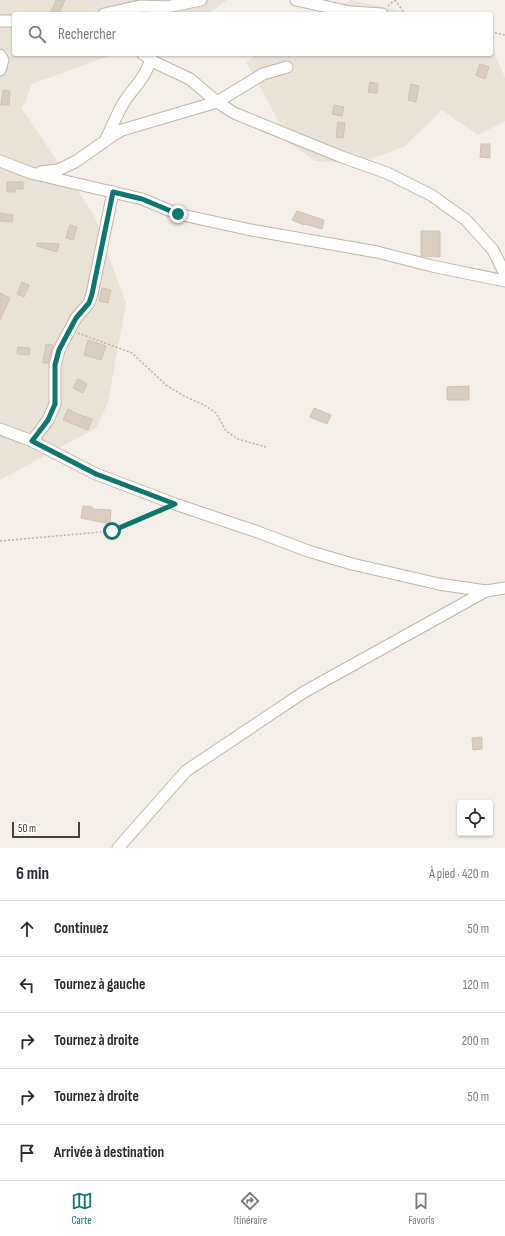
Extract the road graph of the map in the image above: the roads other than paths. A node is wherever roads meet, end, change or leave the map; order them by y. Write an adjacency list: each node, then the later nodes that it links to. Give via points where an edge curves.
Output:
1 (200, 0): 3 (street)
2 (296, 0): 5 (street)
3 (141, 10): 4 (street)
4 (122, 12)
5 (350, 12)
6 (12, 20): 7 (street)
7 (0, 21)
8 (0, 55): 11 (street)
9 (148, 56): 12 (street, via 190,79); 13 (street, via 141,81 124,102)
10 (287, 67): 12 (street, via 264,74)
11 (0, 70)
12 (217, 102): 13 (street, via 122,130); 17 (street, via 234,113 387,173 431,195 466,220 493,250)
13 (105, 141): 15 (street, via 75,162 58,170)
14 (0, 161): 15 (street)
15 (31, 173): 16 (street)
16 (113, 192): 18 (street, via 142,199 178,214 216,223 377,252); 20 (street, via 92,294 59,350 55,365 55,404 48,420)
17 (505, 274)
18 (505, 281)
19 (0, 429): 20 (street)
20 (32, 441): 22 (street, via 96,474 308,551 439,584)
21 (505, 588): 22 (street)
22 (486, 591): 23 (street, via 304,692 186,771)
23 (118, 848)

